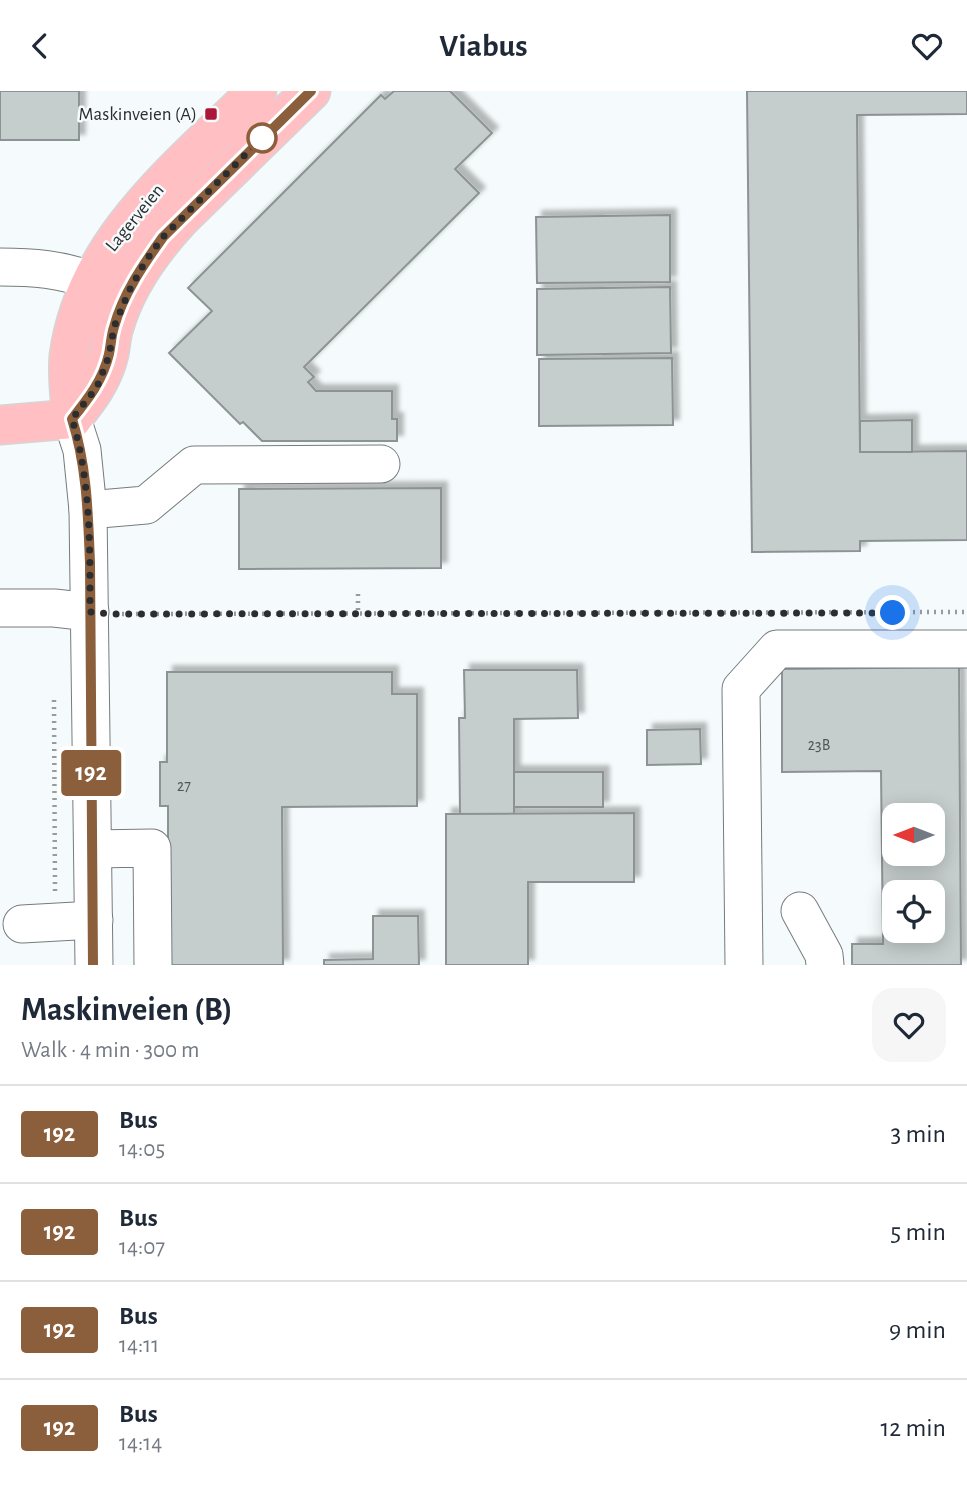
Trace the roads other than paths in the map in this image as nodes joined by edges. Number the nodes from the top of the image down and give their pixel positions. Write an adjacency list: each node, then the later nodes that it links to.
1 (257, 91): 4 (main road, Lagerveien)
2 (311, 91): 5 (main road, Lagerveien)
3 (0, 267): 4 (street)
4 (92, 281): 5 (main road, Lagerveien)
5 (72, 419): 6 (main road); 8 (street, Lagerveien)
6 (0, 425)
7 (381, 464): 8 (street)
8 (88, 510): 10 (street, Lagerveien)
9 (0, 608): 10 (street)
10 (90, 612): 12 (street, Lagerveien)
11 (967, 649): 18 (street)
12 (93, 849): 14 (street, Lagerveien); 17 (street)
13 (800, 911): 19 (street)
14 (94, 920): 15 (street); 16 (street, Lagerveien)
15 (39, 923)
16 (93, 965)
17 (153, 965)
18 (744, 965)
19 (825, 965)

